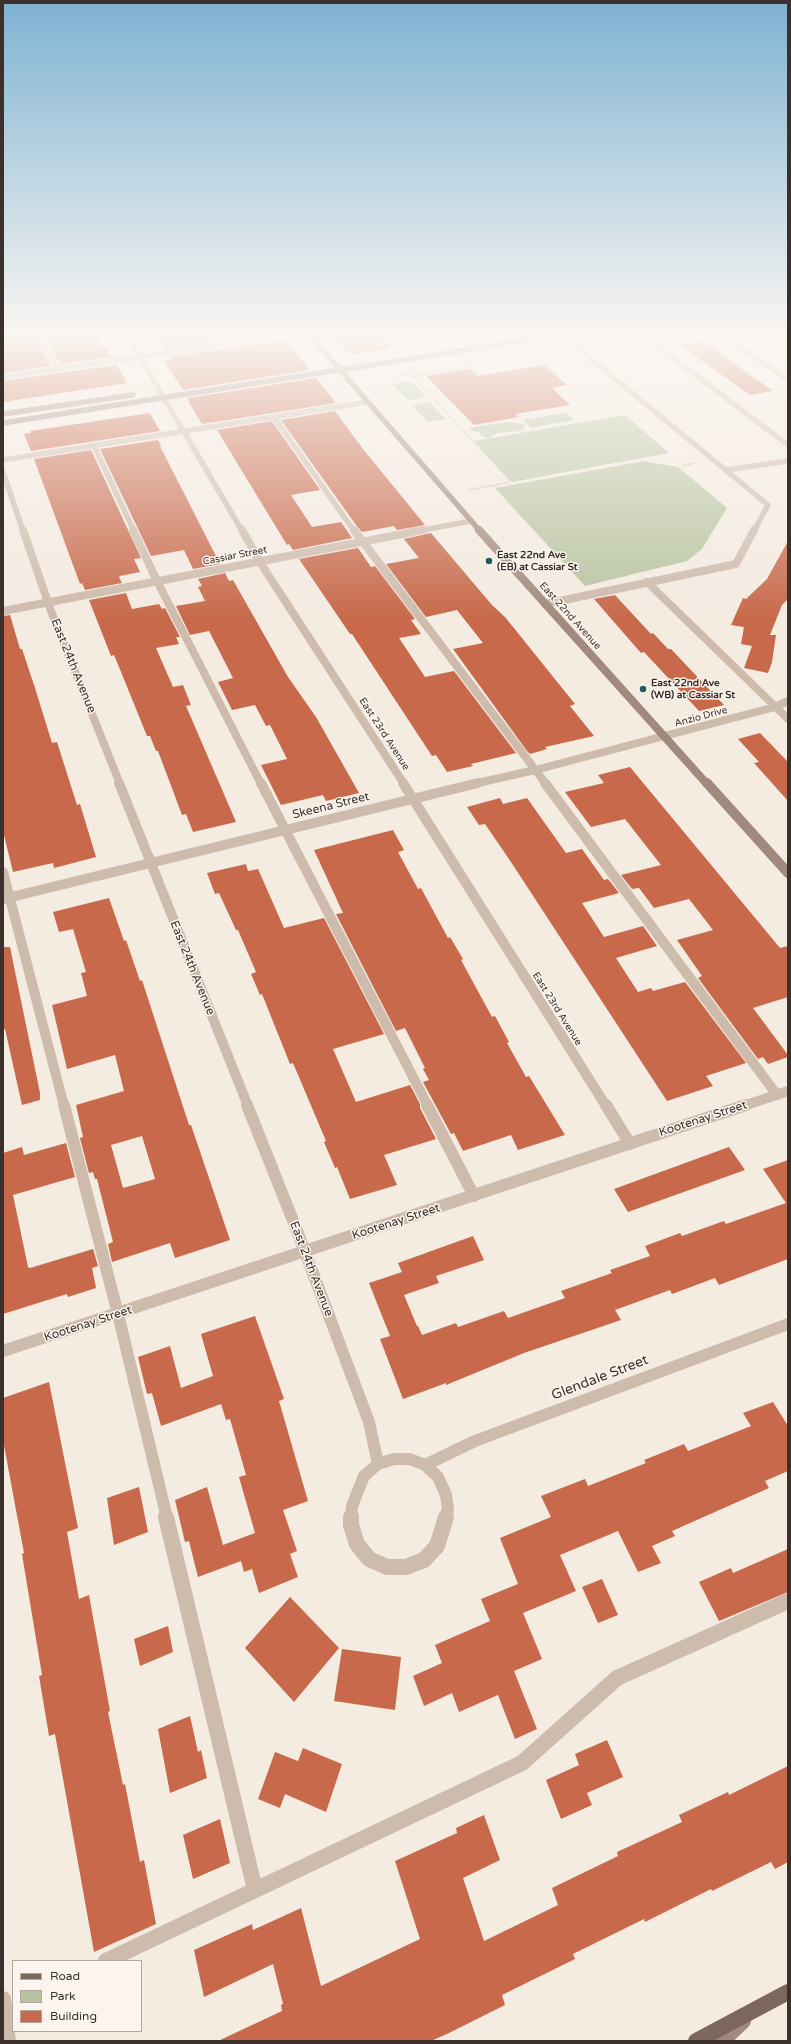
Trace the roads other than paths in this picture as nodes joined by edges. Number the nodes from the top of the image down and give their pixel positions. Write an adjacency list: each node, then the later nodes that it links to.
1 (183, 428): 7 (street, East 23rd Avenue)
2 (202, 428): 7 (street)
3 (282, 428): 15 (street)
4 (390, 428): 14 (street, East 22nd Avenue)
5 (675, 428): 12 (street)
6 (766, 428): 8 (street)
7 (185, 431): 9 (street); 16 (street, East 23rd Avenue)
8 (788, 445)
9 (94, 446): 10 (street); 17 (street)
10 (3, 460)
11 (788, 460): 12 (street)
12 (726, 470): 18 (street)
13 (3, 472): 19 (street, East 24th Avenue)
14 (471, 521): 15 (street, Cassiar Street); 20 (street, East 22nd Avenue)
15 (362, 542): 16 (street, Cassiar Street); 26 (street)
16 (261, 561): 17 (street, Cassiar Street); 27 (street, East 23rd Avenue)
17 (157, 581): 19 (street, Cassiar Street); 28 (street)
18 (647, 582): 20 (street); 23 (street)
19 (48, 602): 21 (street, Cassiar Street); 29 (street, East 24th Avenue)
20 (545, 604): 25 (street, East 22nd Avenue)
21 (3, 611)
22 (788, 701): 23 (street, Anzio Drive)
23 (775, 707): 24 (street); 25 (street, Anzio Drive)
24 (788, 719)
25 (665, 736): 26 (street, Skeena Street); 31 (street, East 22nd Avenue)
26 (535, 770): 27 (street, Skeena Street); 34 (street)
27 (413, 797): 28 (street, Skeena Street); 35 (street, East 23rd Avenue)
28 (286, 829): 29 (street, Skeena Street); 36 (street)
29 (151, 863): 32 (street, Skeena Street); 37 (street, East 24th Avenue)
30 (3, 872): 32 (street)
31 (788, 873)
32 (7, 898): 38 (street)
33 (788, 1091): 34 (street, Kootenay Street)
34 (777, 1095): 35 (street, Kootenay Street)
35 (630, 1144): 36 (street, Kootenay Street)
36 (474, 1196): 37 (street, Kootenay Street)
37 (305, 1252): 38 (street, Kootenay Street); 41 (street, East 24th Avenue)
38 (118, 1314): 40 (street, Kootenay Street); 44 (street)
39 (788, 1324): 42 (street, Glendale Street)
40 (3, 1351)
41 (378, 1464): 42 (street); 42 (street)
42 (425, 1465)
43 (788, 1601): 44 (street)
44 (256, 1890): 45 (street)
45 (108, 1960)
46 (788, 1992): 48 (main road)
47 (6, 2008): 49 (street)
48 (754, 2010): 50 (main road); 51 (street)
49 (8, 2041)
50 (696, 2041)
51 (722, 2041)

